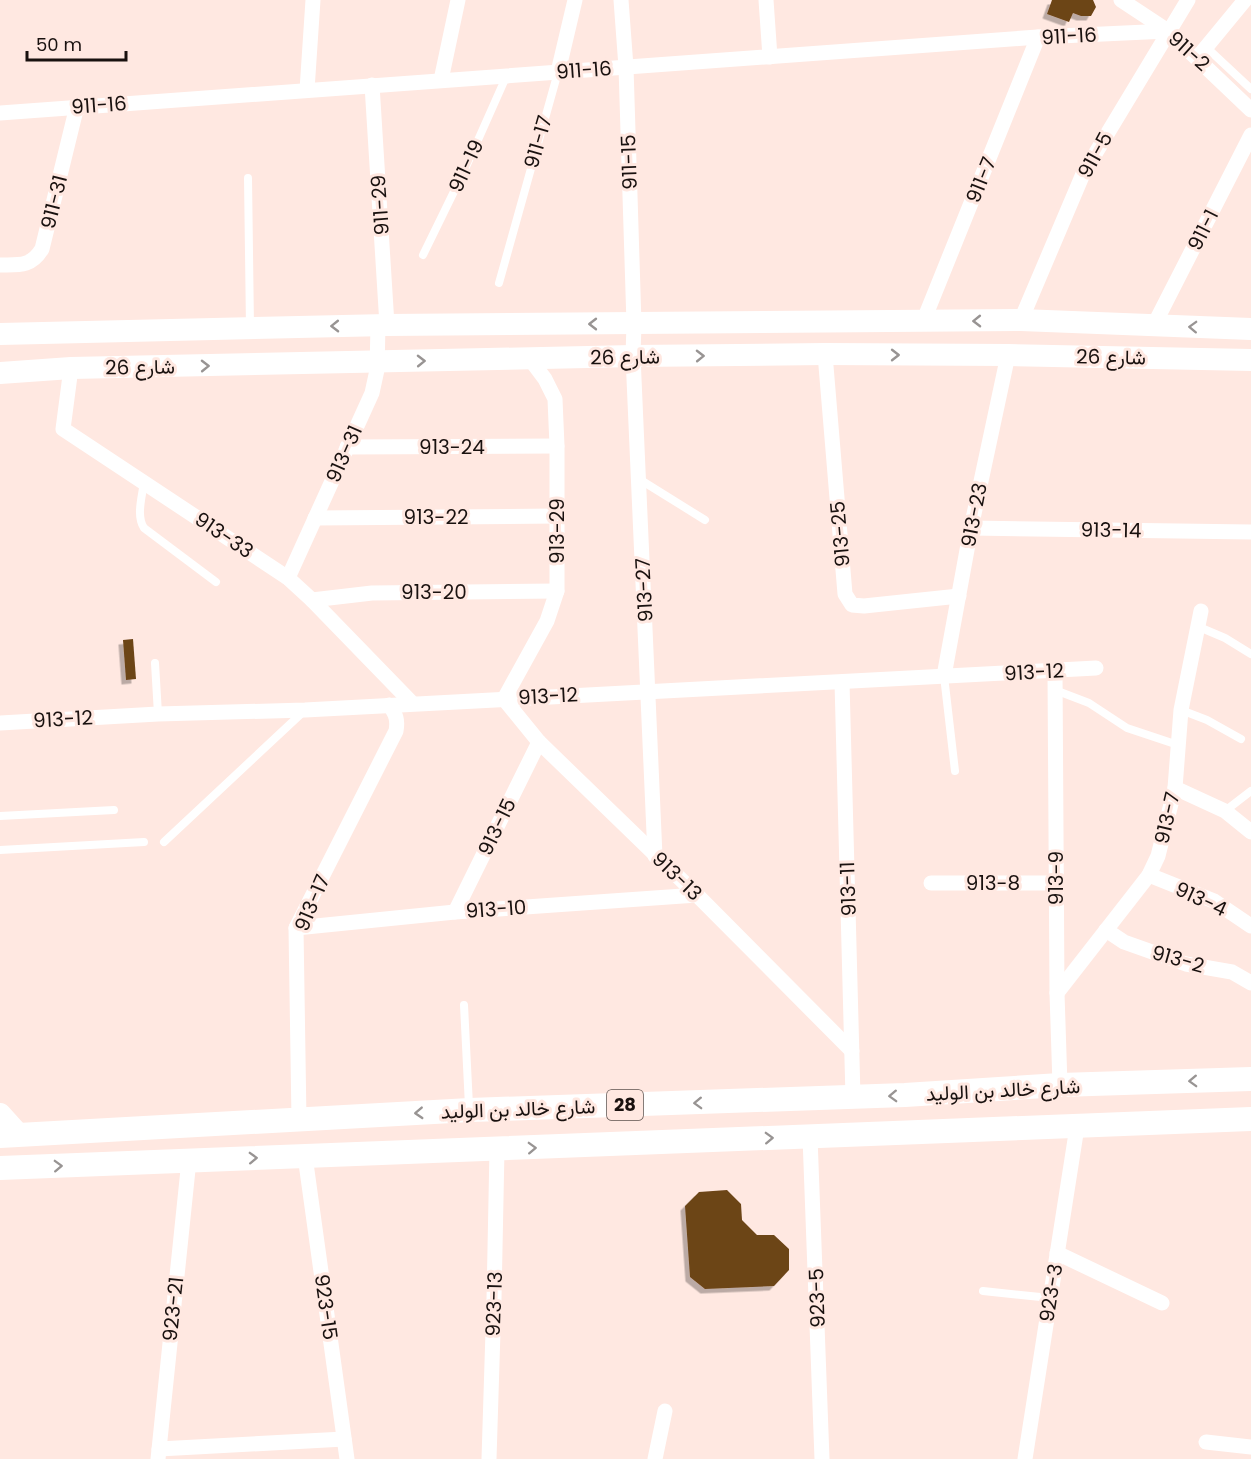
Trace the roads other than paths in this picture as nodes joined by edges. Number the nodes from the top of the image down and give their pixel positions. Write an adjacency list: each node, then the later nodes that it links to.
1 (313, 0): 19 (street)
2 (458, 0): 16 (street)
3 (575, 0): 14 (street, 911-17)
4 (621, 0): 13 (street, 911-15)
5 (766, 0): 12 (street)
6 (1120, 0): 9 (street, 911-2)
7 (1188, 0): 9 (street, 911-5)
8 (1245, 0): 11 (street)
9 (1168, 31): 10 (street, 911-16); 11 (street, 911-2); 28 (street, 911-5)
10 (1038, 38): 12 (street, 911-16); 29 (street, 911-7)
11 (1202, 52): 18 (lane); 21 (street, 911-2)
12 (771, 57): 13 (street, 911-16)
13 (626, 67): 14 (street, 911-16); 31 (street, 911-15)
14 (558, 72): 15 (street, 911-16); 27 (lane, 911-17)
15 (507, 76): 16 (street, 911-16); 25 (lane, 911-19)
16 (441, 80): 17 (street, 911-16)
17 (372, 85): 19 (street, 911-16); 32 (street, 911-29)
18 (1251, 89)
19 (307, 90): 20 (street, 911-16)
20 (77, 106): 22 (street, 911-16); 26 (street, 911-31)
21 (1251, 110)
22 (0, 113)
23 (1251, 135): 33 (street, 911-1)
24 (248, 178): 34 (lane)
25 (423, 255)
26 (0, 265)
27 (499, 283)
28 (1021, 320): 29 (street, شارع 26, one-way to 29); 33 (street, شارع 26)
29 (923, 322): 30 (street, شارع 26)
30 (776, 323): 31 (street, شارع 26); 38 (street)
31 (634, 324): 32 (street, شارع 26, one-way to 32); 40 (street, 913-27)
32 (383, 325): 34 (street, شارع 26, one-way to 34); 43 (street, 913-31)
33 (1154, 326): 35 (street, شارع 26, one-way to 33)
34 (250, 328): 36 (street, شارع 26)
35 (1251, 328)
36 (0, 334)
37 (825, 354): 38 (street, شارع 26); 39 (street, شارع 26, one-way to 39); 58 (street, 913-25)
38 (777, 355): 40 (street, شارع 26, one-way to 38)
39 (1008, 355): 42 (street, شارع 26); 53 (street, 913-23)
40 (633, 356): 41 (street, شارع 26); 48 (street, 913-27)
41 (530, 359): 43 (street, شارع 26, one-way to 41); 46 (street, 913-29)
42 (1251, 360)
43 (378, 362): 44 (street, شارع 26, one-way to 43); 47 (street, 913-31)
44 (71, 368): 45 (street, شارع 26); 49 (street, 913-33)
45 (0, 373)
46 (557, 446): 47 (street, 913-24); 50 (street, 913-29)
47 (347, 447): 51 (street, 913-31)
48 (639, 479): 52 (lane); 68 (street, 913-27)
49 (144, 482): 55 (street, 913-33); 56 (lane)
50 (557, 516): 51 (street, 913-22); 57 (street, 913-29)
51 (315, 518): 55 (street, 913-31)
52 (705, 520)
53 (971, 528): 54 (street, 913-14); 58 (street, 913-23)
54 (1251, 532)
55 (288, 578): 59 (street, 913-33)
56 (216, 582)
57 (557, 591): 59 (street, 913-20); 69 (street, 913-29)
58 (959, 596): 65 (street, 913-23)
59 (312, 600): 70 (street, 913-33)
60 (1200, 619): 61 (lane); 73 (street, 913-7)
61 (1251, 654)
62 (155, 663): 74 (lane)
63 (1096, 669): 64 (street, 913-12)
64 (1054, 671): 65 (street, 913-12); 67 (street, 913-9)
65 (944, 676): 66 (street, 913-12); 79 (lane)
66 (842, 682): 68 (street, 913-12); 101 (street, 913-11)
67 (1055, 690): 78 (lane); 92 (street, 913-9)
68 (648, 692): 69 (street, 913-12); 89 (street, 913-27)
69 (504, 699): 70 (street, 913-12); 77 (street, 913-13)
70 (412, 703): 71 (street, 913-12)
71 (389, 705): 72 (street, 913-12); 96 (street, 913-17)
72 (305, 710): 74 (street, 913-12); 87 (lane)
73 (1181, 710): 76 (lane); 78 (street, 913-7)
74 (158, 714): 75 (street, 913-12)
75 (0, 723)
76 (1241, 739)
77 (539, 742): 89 (street, 913-13); 94 (street, 913-15)
78 (1178, 745): 80 (street, 913-7)
79 (955, 771)
80 (1175, 788): 83 (street); 90 (street, 913-7)
81 (1251, 791): 83 (lane)
82 (114, 810): 84 (lane)
83 (1225, 812): 85 (street)
84 (0, 816)
85 (1251, 832)
86 (144, 842): 88 (lane)
87 (164, 842)
88 (0, 850)
89 (656, 856): 93 (street, 913-13)
90 (1149, 875): 95 (street, 913-4); 97 (street, 913-7)
91 (931, 883): 92 (street, 913-8)
92 (1056, 884): 99 (street, 913-9)
93 (697, 895): 94 (street, 913-10); 101 (street, 913-13)
94 (455, 912): 96 (street, 913-10)
95 (1251, 926)
96 (296, 928): 108 (street, 913-17)
97 (1106, 930): 98 (street, 913-2); 99 (street, 913-7)
98 (1251, 983)
99 (1057, 993): 103 (street, 913-9)
100 (464, 1005): 105 (lane)
101 (852, 1050): 104 (street, 913-11)
102 (1251, 1079): 103 (main road, شارع خالد بن الوليد / 28, one-way to 103)
103 (1060, 1085): 104 (main road, شارع خالد بن الوليد / 28, one-way to 104)
104 (854, 1097): 105 (main road, شارع خالد بن الوليد / 28, one-way to 105)
105 (470, 1110): 108 (main road, شارع خالد بن الوليد / 28, one-way to 108)
106 (0, 1114): 111 (street)
107 (1251, 1119): 109 (main road, شارع خالد بن الوليد / 28)
108 (299, 1120): 110 (main road, شارع خالد بن الوليد / 28)
109 (1077, 1127): 112 (main road, شارع خالد بن الوليد / 28); 118 (street, 923-3)
110 (91, 1132): 111 (main road, شارع خالد بن الوليد / 28); 116 (main road)
111 (9, 1136)
112 (810, 1137): 113 (main road, شارع خالد بن الوليد / 28, one-way to 112); 130 (street, 923-5)
113 (497, 1149): 114 (main road, شارع خالد بن الوليد / 28); 128 (street, 923-13)
114 (305, 1155): 115 (main road, شارع خالد بن الوليد / 28, one-way to 114); 123 (street, 923-15)
115 (189, 1160): 116 (main road, شارع خالد بن الوليد / 28); 126 (street, 923-21)
116 (92, 1165): 117 (main road, شارع خالد بن الوليد / 28, one-way to 116)
117 (0, 1168)
118 (1057, 1254): 120 (street, 923-3); 121 (street)
119 (983, 1291): 120 (lane)
120 (1050, 1298): 131 (street, 923-3)
121 (1162, 1303)
122 (665, 1411): 129 (street)
123 (344, 1439): 126 (street); 127 (street, 923-15)
124 (1206, 1442): 125 (street)
125 (1251, 1447)
126 (158, 1454)
127 (346, 1459)
128 (489, 1459)
129 (655, 1459)
130 (822, 1459)
131 (1025, 1459)

